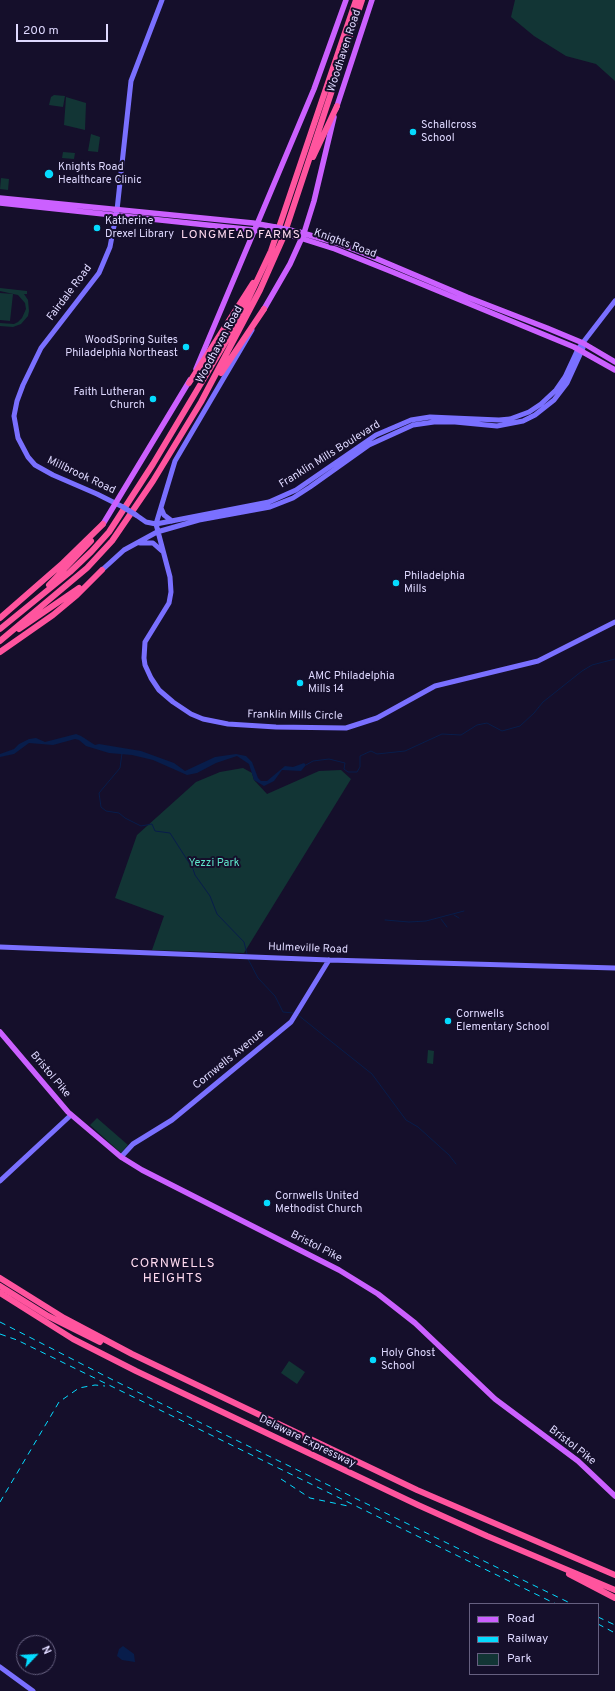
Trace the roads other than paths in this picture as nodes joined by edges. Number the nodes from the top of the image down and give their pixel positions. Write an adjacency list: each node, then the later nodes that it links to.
1 (162, 0): 10 (street, Fairdale Road)
2 (346, 0): 11 (main road, Woodhaven Road)
3 (356, 0): 13 (highway, Woodhaven Road)
4 (362, 0): 7 (highway, Woodhaven Road)
5 (372, 0): 6 (main road, Woodhaven Road)
6 (337, 106): 7 (highway); 12 (main road, Woodhaven Road)
7 (300, 188): 21 (highway, Woodhaven Road)
8 (0, 198): 10 (main road, Knights Road)
9 (0, 203): 10 (main road, Knights Road)
10 (117, 213): 11 (main road, Knights Road); 22 (street, Fairdale Road)
11 (256, 227): 12 (main road, Knights Road, bridge); 20 (main road, Woodhaven Road)
12 (300, 235): 15 (main road, Woodhaven Road); 16 (main road, Knights Road); 17 (main road, Knights Road)
13 (274, 240): 20 (highway); 32 (highway, Woodhaven Road)
14 (615, 301): 16 (street)
15 (264, 309): 21 (highway); 24 (street, Woodhaven Road)
16 (583, 343): 17 (street); 18 (main road, Knights Road)
17 (580, 350): 19 (main road, Knights Road); 25 (street, Franklin Mills Boulevard); 28 (street, Franklin Mills Boulevard)
18 (615, 362)
19 (615, 370)
20 (189, 383): 23 (main road, Woodhaven Road)
21 (201, 402): 36 (highway, Woodhaven Road)
22 (15, 429): 23 (street, Millbrook Road)
23 (120, 505): 26 (main road, Woodhaven Road); 27 (street, Millbrook Road, bridge)
24 (161, 506): 25 (street); 27 (street, Woodhaven Road)
25 (173, 521): 27 (street, Franklin Mills Boulevard)
26 (103, 524): 32 (highway); 33 (highway)
27 (156, 524): 28 (street, Franklin Mills Circle)
28 (157, 532): 29 (street); 30 (street, Franklin Mills Circle)
29 (133, 545): 30 (street); 31 (street)
30 (163, 552): 34 (street, Franklin Mills Circle)
31 (102, 570): 36 (highway); 37 (highway)
32 (24, 610): 35 (highway, Woodhaven Road)
33 (0, 618)
34 (615, 622)
35 (0, 628)
36 (0, 642)
37 (0, 652)
38 (0, 947): 39 (street, Hulmeville Road)
39 (329, 960): 40 (street, Hulmeville Road); 43 (street, Cornwells Avenue)
40 (615, 968)
41 (0, 1032): 42 (main road, Bristol Pike)
42 (71, 1115): 43 (main road, Bristol Pike); 44 (street)
43 (121, 1157): 49 (main road, Bristol Pike)
44 (0, 1181)
45 (0, 1278): 48 (highway, Delaware Expressway)
46 (0, 1286): 48 (highway)
47 (0, 1293): 50 (highway, Delaware Expressway)
48 (184, 1378): 51 (highway, Delaware Expressway)
49 (615, 1496)
50 (547, 1561): 54 (highway, Delaware Expressway); 55 (highway)
51 (590, 1564): 52 (highway); 53 (highway, Delaware Expressway)
52 (615, 1570)
53 (615, 1574)
54 (615, 1590)
55 (615, 1598)
56 (0, 1667): 57 (street)
57 (33, 1691)

